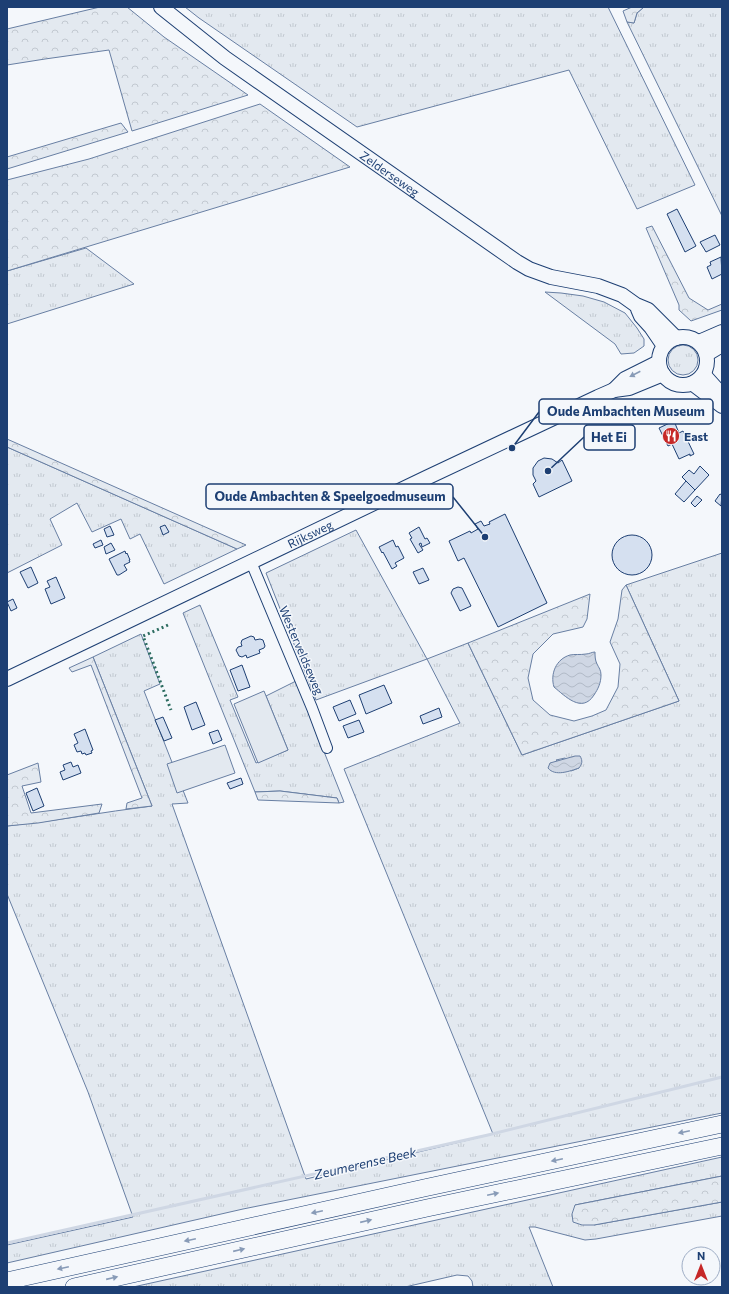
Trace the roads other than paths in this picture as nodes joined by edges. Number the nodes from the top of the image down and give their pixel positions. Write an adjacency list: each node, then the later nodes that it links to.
1 (162, 7): 2 (main road, Zelderseweg)
2 (636, 305): 4 (main road, Zelderseweg); 7 (main road, Zelderseweg)
3 (722, 332): 5 (main road)
4 (676, 338): 5 (main road); 7 (main road)
5 (699, 342): 8 (main road)
6 (722, 345): 8 (main road)
7 (664, 346): 9 (main road)
8 (707, 354): 10 (main road)
9 (661, 368): 10 (main road); 13 (main road, Rijksweg)
10 (698, 379): 11 (main road); 12 (main road)
11 (722, 395)
12 (722, 406)
13 (251, 562): 14 (main road, Rijksweg); 15 (street, Westerveldseweg)
14 (7, 679)
15 (327, 748)
16 (722, 1124): 18 (highway, one-way to 18)
17 (722, 1146): 19 (highway, one-way to 17)
18 (7, 1280)
19 (74, 1287)

